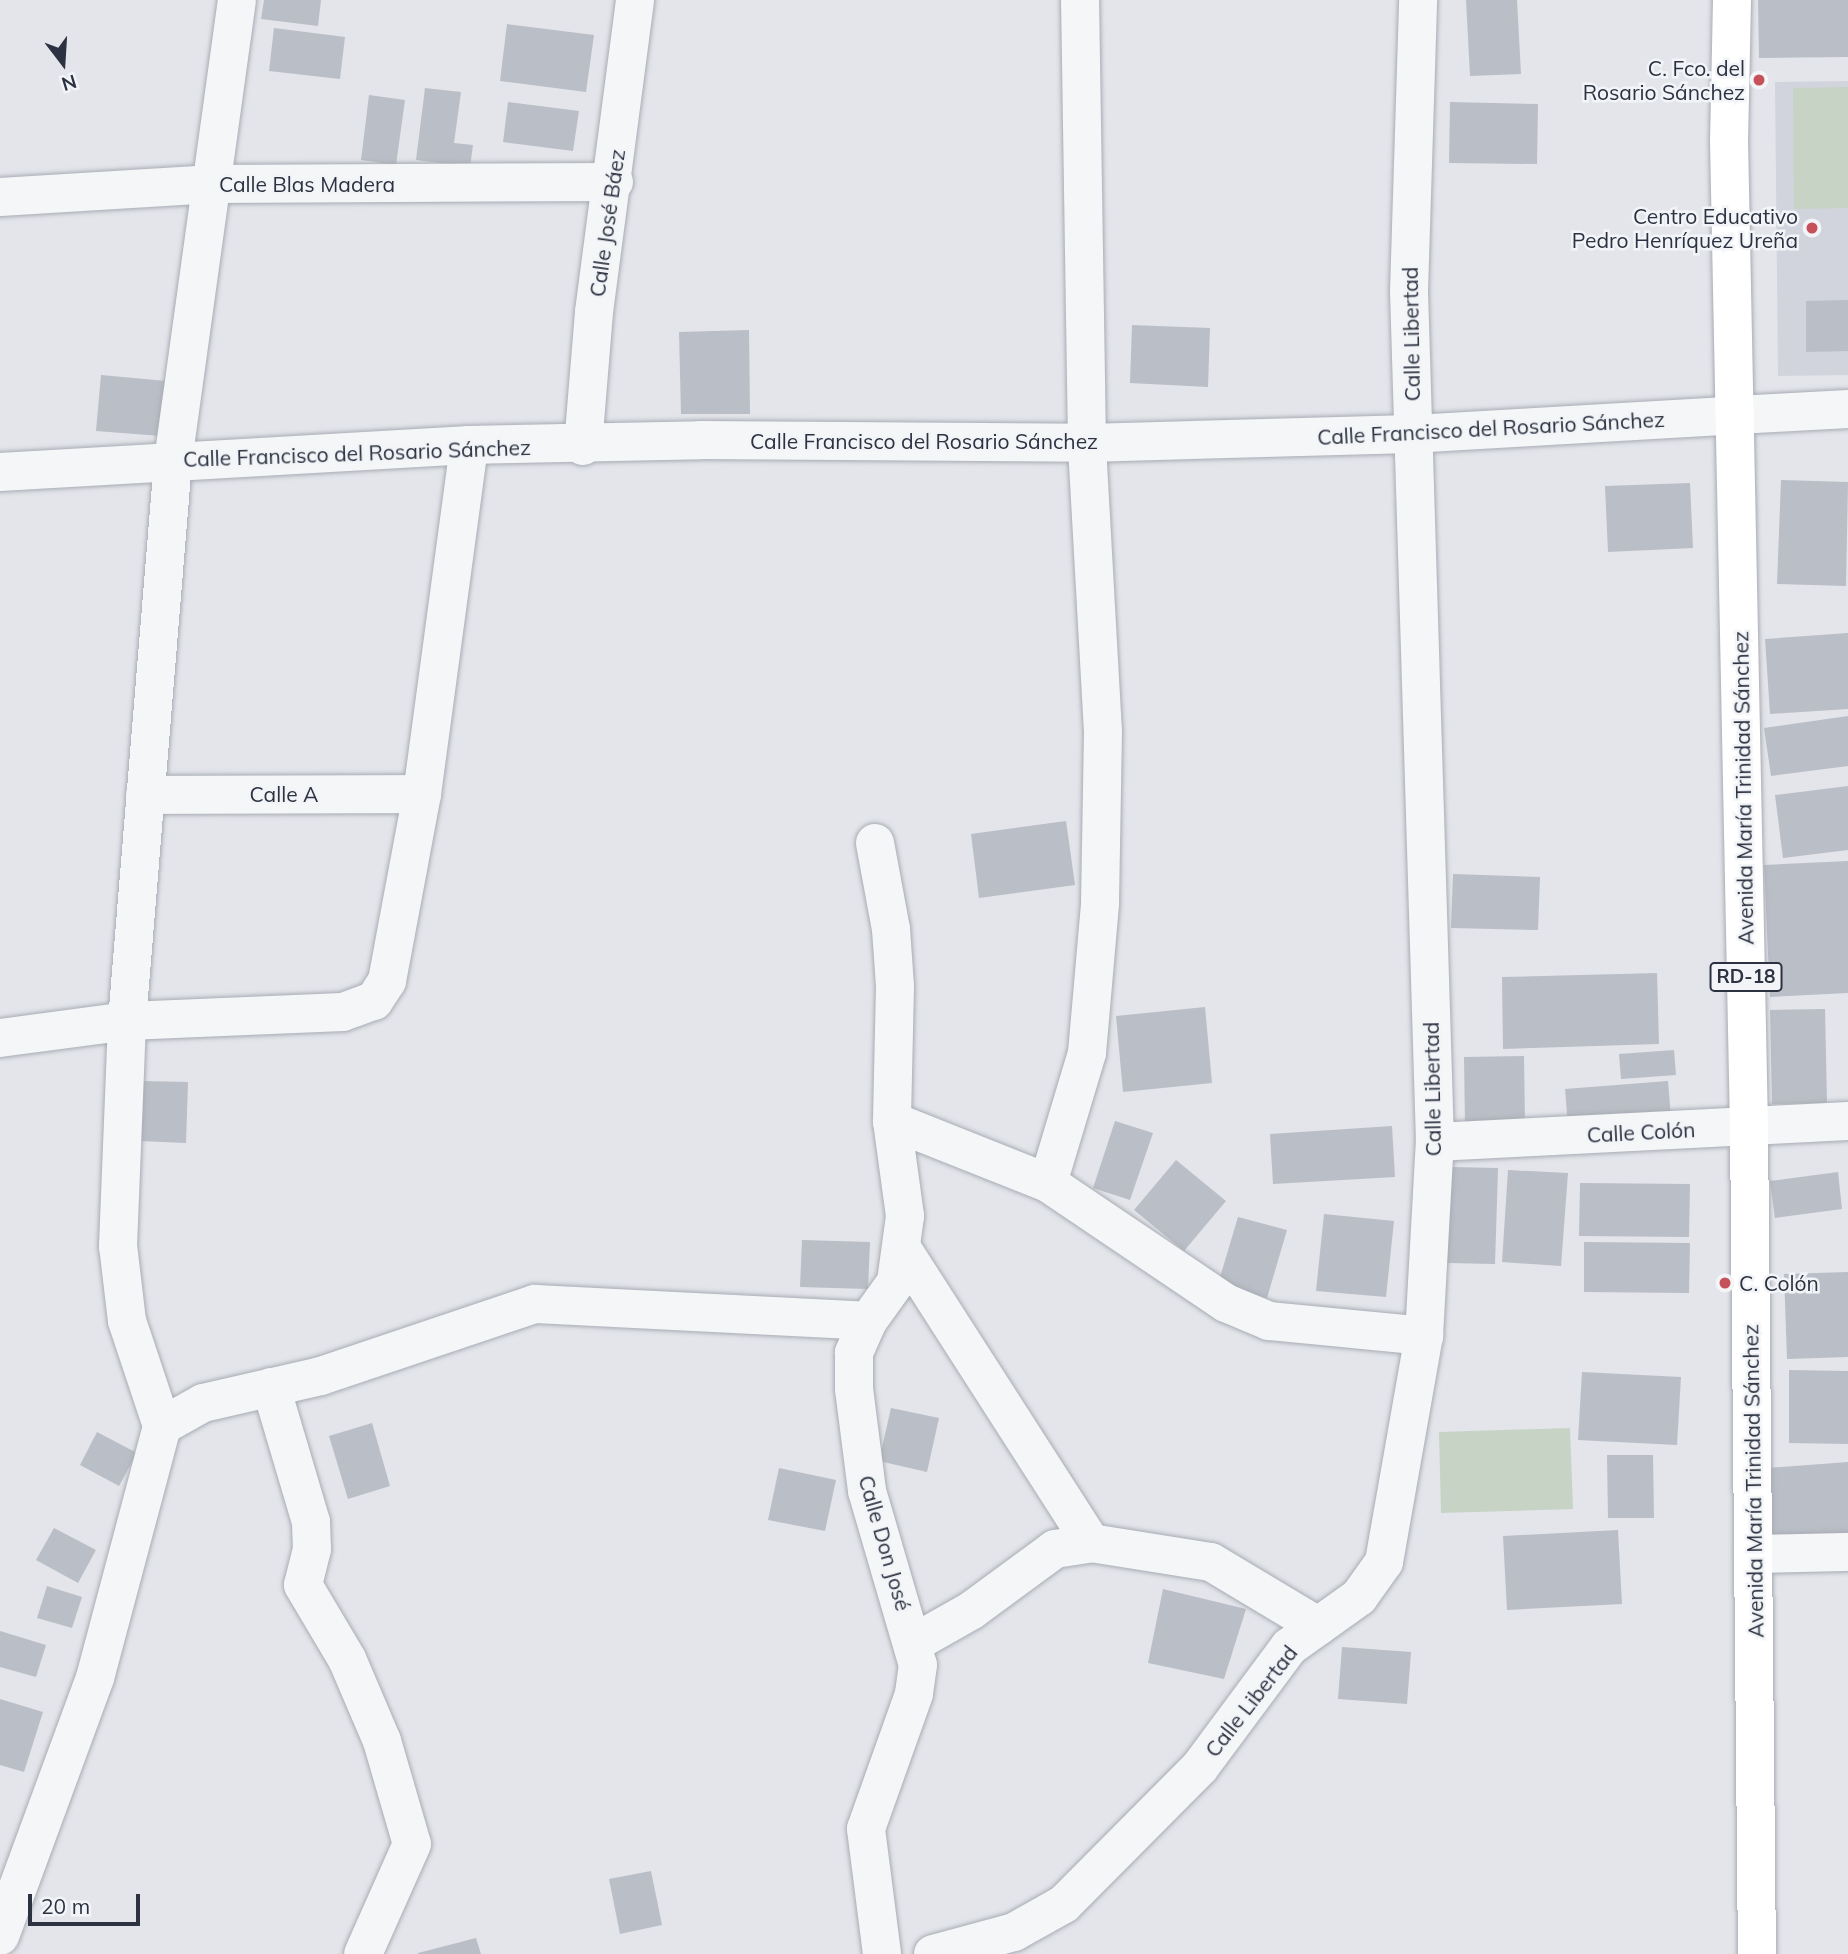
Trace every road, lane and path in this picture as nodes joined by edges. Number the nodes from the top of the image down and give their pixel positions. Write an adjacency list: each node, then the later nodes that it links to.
1 (237, 0): 7 (street)
2 (635, 0): 6 (street, Calle José Báez)
3 (1080, 0): 12 (street)
4 (1418, 0): 11 (street, Calle Libertad)
5 (1732, 0): 10 (main road, Avenida María Trinidad Sánchez / RD-18)
6 (614, 182): 7 (street, Calle Blas Madera); 14 (street, Calle José Báez)
7 (214, 184): 8 (street, Calle Blas Madera); 15 (street)
8 (0, 197)
9 (1848, 409): 10 (street, Calle Francisco del Rosario Sánchez)
10 (1737, 415): 11 (street, Calle Francisco del Rosario Sánchez); 24 (main road, Avenida María Trinidad Sánchez / RD-18)
11 (1412, 434): 12 (street, Calle Francisco del Rosario Sánchez); 25 (street, Calle Libertad)
12 (1087, 443): 14 (street, Calle Francisco del Rosario Sánchez); 26 (street)
13 (469, 445): 14 (street, Calle Francisco del Rosario Sánchez); 15 (street, Calle Francisco del Rosario Sánchez); 17 (street)
14 (583, 446)
15 (173, 461): 16 (street, Calle Francisco del Rosario Sánchez); 18 (street)
16 (0, 472)
17 (422, 794): 18 (street, Calle A); 20 (street)
18 (145, 795): 20 (street)
19 (875, 843): 22 (street, Calle Don José)
20 (127, 1021): 21 (street); 31 (street)
21 (0, 1038)
22 (892, 1121): 26 (street); 27 (street, Calle Don José)
23 (1848, 1121): 24 (street, Calle Colón)
24 (1749, 1127): 25 (street, Calle Colón); 34 (main road, Avenida María Trinidad Sánchez / RD-18)
25 (1435, 1142): 29 (street, Calle Libertad)
26 (1048, 1182): 29 (street)
27 (903, 1250): 28 (street, Calle Don José); 32 (street)
28 (868, 1321): 30 (street); 36 (street, Calle Don José)
29 (1424, 1336): 35 (street, Calle Libertad)
30 (271, 1387): 31 (street); 38 (street)
31 (162, 1426): 37 (street)
32 (1091, 1543): 35 (street); 36 (street)
33 (1848, 1552): 34 (street)
34 (1753, 1554): 41 (main road, Avenida María Trinidad Sánchez / RD-18)
35 (1318, 1626): 40 (street, Calle Libertad)
36 (914, 1643): 39 (street, Calle Don José)
37 (0, 1936)
38 (363, 1954)
39 (882, 1954)
40 (933, 1954)
41 (1757, 1954)

